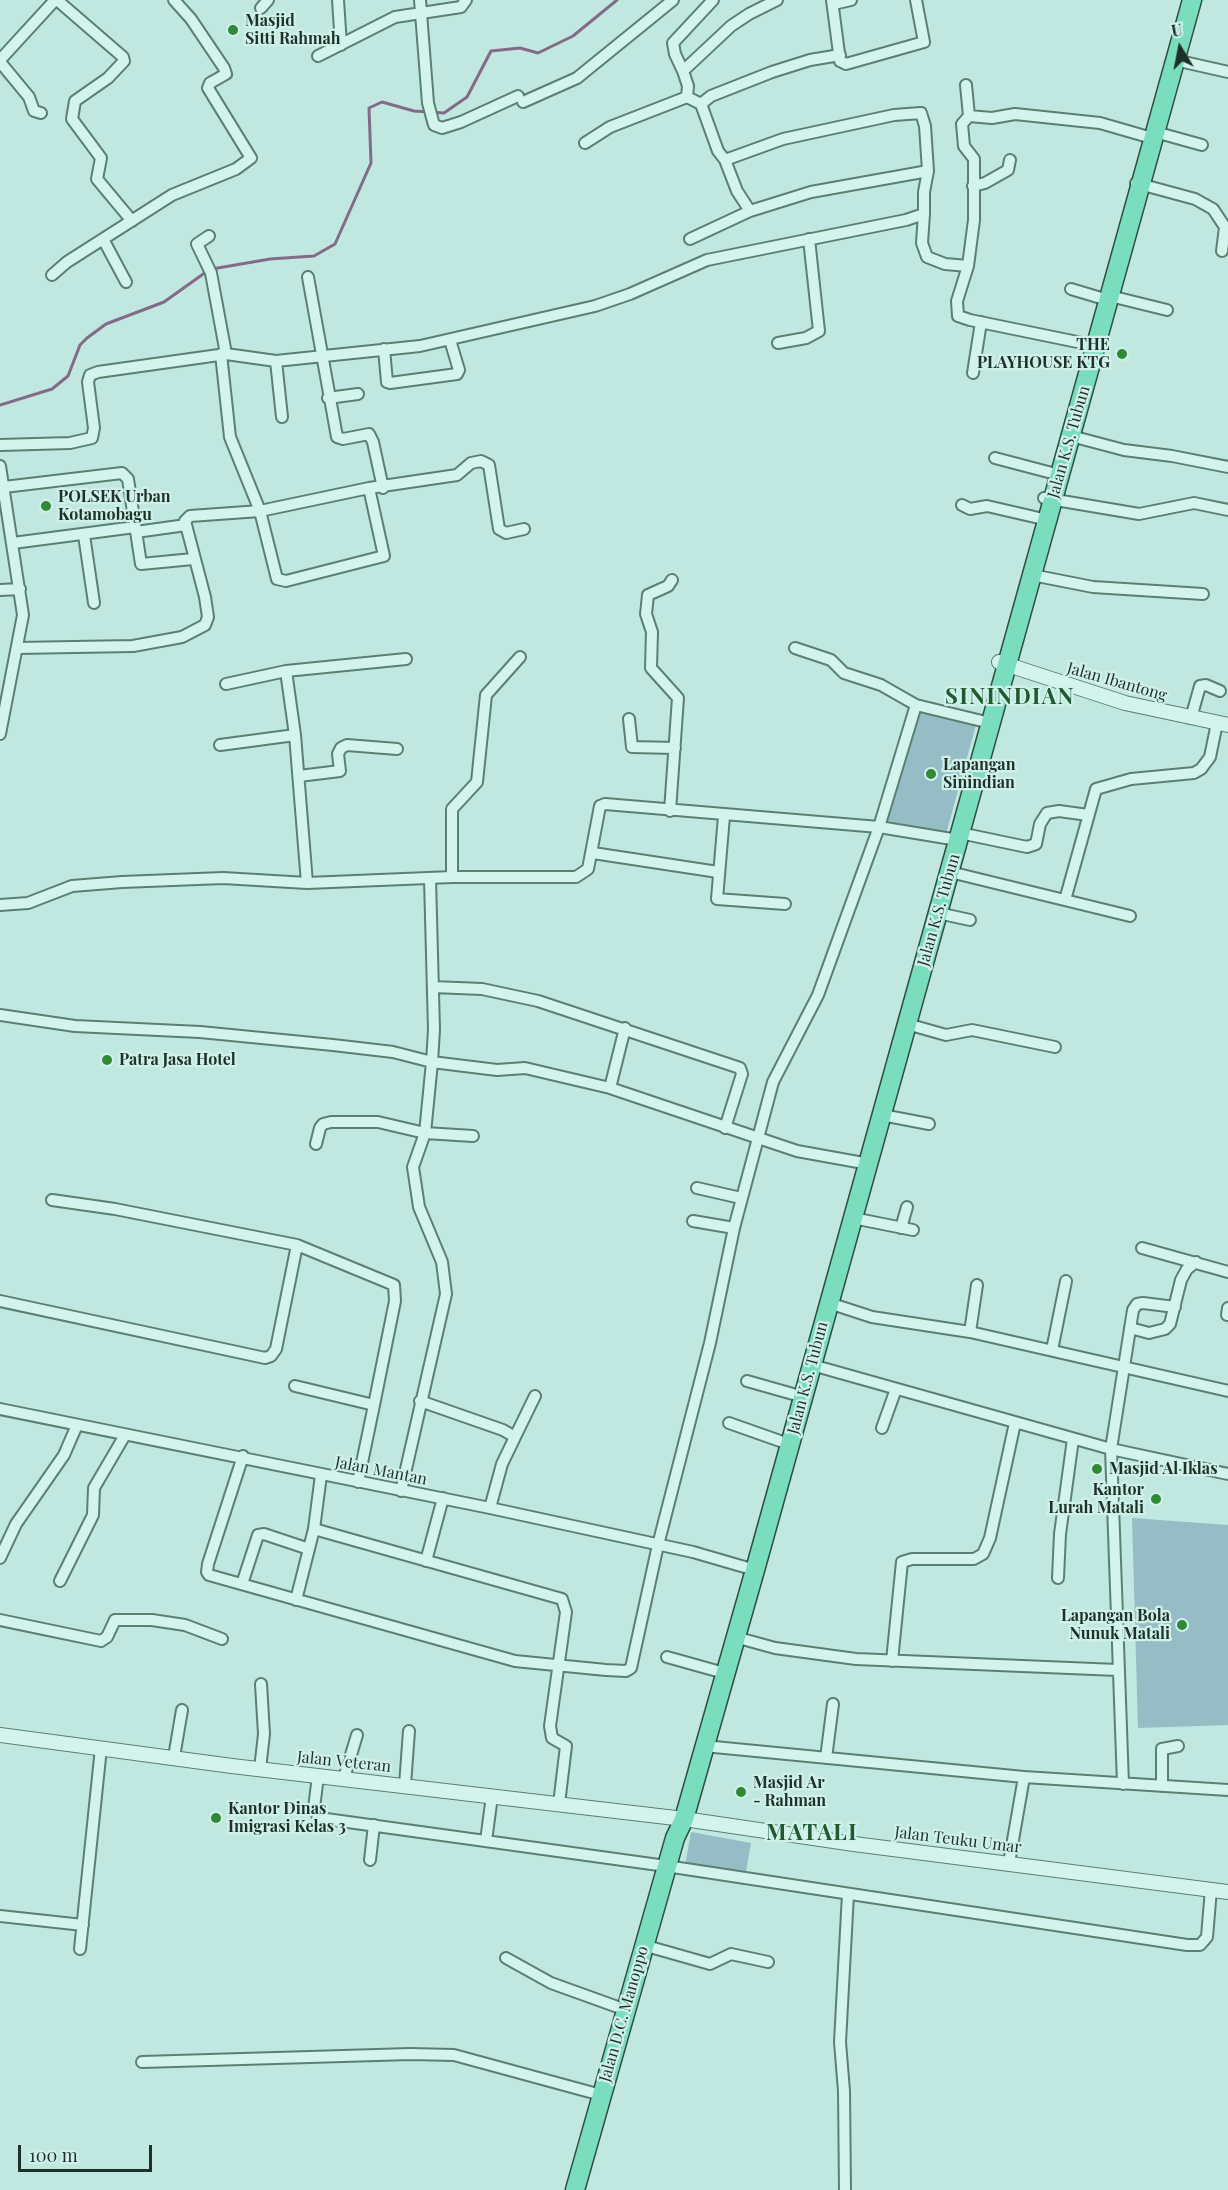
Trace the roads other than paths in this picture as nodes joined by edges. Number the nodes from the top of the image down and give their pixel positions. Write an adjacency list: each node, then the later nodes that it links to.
1 (56, 0): 19 (street); 37 (street)
2 (174, 0): 37 (street)
3 (338, 0): 15 (street)
4 (420, 0): 14 (street)
5 (466, 0): 14 (street)
6 (673, 0): 14 (street)
7 (713, 0): 20 (street)
8 (777, 0): 20 (street)
9 (850, 0): 13 (street)
10 (916, 0): 16 (street)
11 (1182, 0): 27 (highway, Jalan K.S. Tubun)
12 (1192, 0): 18 (highway, Jalan K.S. Tubun)
13 (833, 2): 16 (street)
14 (421, 14): 15 (street)
15 (341, 45): 17 (street)
16 (840, 55): 24 (street)
17 (318, 56)
18 (1175, 60): 21 (street); 27 (highway, Jalan K.S. Tubun)
19 (0, 61): 25 (street)
20 (684, 71): 23 (street)
21 (1228, 72)
22 (966, 85): 26 (street)
23 (687, 97): 24 (street); 28 (street)
24 (701, 104): 30 (street)
25 (41, 113)
26 (969, 116): 27 (street); 34 (street)
27 (1150, 134): 29 (street); 33 (highway, Jalan K.S. Tubun)
28 (585, 143)
29 (1202, 145)
30 (725, 160): 32 (street); 35 (street)
31 (1010, 160): 34 (street)
32 (928, 171): 35 (street); 36 (street)
33 (1137, 184): 42 (street); 48 (highway, Jalan K.S. Tubun)
34 (973, 186): 43 (street)
35 (750, 211): 40 (street)
36 (924, 214): 41 (street); 43 (street)
37 (132, 221): 39 (street)
38 (208, 236): 55 (street)
39 (103, 239): 44 (street); 46 (street)
40 (690, 239)
41 (809, 239): 51 (street); 52 (street)
42 (1222, 251)
43 (968, 266): 50 (street)
44 (52, 275)
45 (308, 277): 56 (street)
46 (126, 282)
47 (1071, 289): 48 (street)
48 (1106, 297): 49 (street); 53 (highway, Jalan K.S. Tubun)
49 (1167, 310)
50 (981, 322): 53 (street); 58 (street)
51 (450, 340): 54 (street); 54 (street)
52 (778, 344)
53 (1093, 344): 62 (highway, Jalan K.S. Tubun); 67 (highway, Jalan K.S. Tubun)
54 (384, 349): 56 (street)
55 (224, 354): 57 (street); 63 (street); 73 (street)
56 (321, 356): 57 (street); 60 (street)
57 (276, 361): 61 (street)
58 (973, 373)
59 (357, 394): 60 (street)
60 (328, 398): 70 (street)
61 (282, 417)
62 (1071, 436): 66 (street); 74 (highway, Jalan K.S. Tubun)
63 (0, 445)
64 (995, 459): 67 (street)
65 (0, 466): 68 (street)
66 (1228, 467)
67 (1052, 473): 74 (highway, Jalan K.S. Tubun)
68 (4, 487): 76 (street); 77 (street)
69 (369, 488): 70 (street); 73 (street); 73 (street)
70 (383, 488): 78 (street)
71 (962, 505): 74 (street)
72 (1228, 510): 74 (street)
73 (260, 511): 75 (street)
74 (1042, 518): 82 (highway, Jalan K.S. Tubun); 92 (highway, Jalan K.S. Tubun)
75 (186, 525): 77 (street); 81 (street)
76 (5, 529): 80 (street)
77 (135, 529): 79 (street); 81 (street)
78 (524, 529)
79 (84, 535): 80 (street); 87 (street)
80 (14, 543): 84 (street)
81 (193, 559): 88 (street)
82 (1032, 575): 86 (street); 92 (highway, Jalan K.S. Tubun)
83 (672, 580): 105 (street)
84 (20, 589): 85 (street); 88 (street)
85 (0, 590)
86 (1203, 594)
87 (94, 603)
88 (17, 648): 97 (street)
89 (795, 648): 96 (street)
90 (520, 657): 116 (street)
91 (406, 659): 93 (street)
92 (1003, 664): 98 (street, Jalan Ibantong); 100 (highway, Jalan K.S. Tubun); 112 (highway, Jalan K.S. Tubun)
93 (286, 671): 94 (street); 103 (street)
94 (226, 684)
95 (1220, 691): 98 (street)
96 (916, 705): 100 (street); 111 (street)
97 (1, 717): 102 (street)
98 (1191, 718): 101 (street, Jalan Ibantong)
99 (629, 719): 105 (street)
100 (982, 721): 112 (highway, Jalan K.S. Tubun)
101 (1223, 724): 109 (street)
102 (0, 734)
103 (296, 735): 104 (street); 107 (street)
104 (220, 745)
105 (675, 748): 108 (street)
106 (397, 749): 107 (street)
107 (299, 776): 118 (street)
108 (670, 811): 110 (street); 113 (street)
109 (1088, 815): 112 (street); 119 (street)
110 (724, 816): 111 (street); 114 (street)
111 (879, 827): 112 (street); 137 (street)
112 (955, 837): 115 (highway, Jalan K.S. Tubun); 139 (highway, Jalan K.S. Tubun)
113 (593, 853): 114 (street); 116 (street)
114 (718, 872): 121 (street)
115 (950, 872): 119 (street); 122 (highway, Jalan K.S. Tubun)
116 (452, 877): 117 (street)
117 (430, 879): 118 (street); 125 (street)
118 (307, 883): 120 (street)
119 (1065, 900): 123 (street)
120 (0, 904)
121 (785, 904)
122 (938, 913): 124 (street); 127 (highway, Jalan K.S. Tubun)
123 (1130, 916)
124 (970, 920)
125 (433, 987): 128 (street); 130 (street)
126 (0, 1015): 130 (street)
127 (907, 1024): 129 (street); 132 (highway, Jalan K.S. Tubun)
128 (625, 1028): 131 (street); 134 (street)
129 (1055, 1047)
130 (432, 1062): 131 (street); 135 (street)
131 (609, 1088): 134 (street)
132 (882, 1115): 133 (street); 139 (highway, Jalan K.S. Tubun)
133 (929, 1124)
134 (725, 1128): 137 (street)
135 (425, 1133): 136 (street); 138 (street); 169 (street)
136 (473, 1136)
137 (757, 1139): 139 (street); 141 (street)
138 (316, 1144)
139 (864, 1163): 144 (highway, Jalan K.S. Tubun); 167 (highway, Jalan K.S. Tubun)
140 (697, 1188): 141 (street)
141 (741, 1198): 146 (street)
142 (52, 1200): 147 (street)
143 (907, 1207): 144 (street)
144 (854, 1218): 154 (highway, Jalan K.S. Tubun)
145 (693, 1221): 146 (street)
146 (734, 1228): 189 (street)
147 (297, 1245): 153 (street); 170 (street)
148 (1142, 1248): 149 (street)
149 (1196, 1262): 150 (street); 155 (street)
150 (1228, 1272)
151 (1066, 1281): 160 (street)
152 (977, 1286): 159 (street)
153 (0, 1301)
154 (829, 1303): 159 (street); 161 (highway, Jalan K.S. Tubun)
155 (1175, 1307): 158 (street); 158 (street)
156 (1228, 1308): 157 (street)
157 (1227, 1315)
158 (1130, 1328): 162 (street)
159 (970, 1332): 160 (street)
160 (1052, 1350): 162 (street)
161 (812, 1365): 165 (street); 193 (highway, Jalan K.S. Tubun)
162 (1123, 1367): 166 (street); 180 (street)
163 (747, 1381): 167 (street)
164 (295, 1386): 170 (street)
165 (896, 1389): 173 (street); 175 (street)
166 (1228, 1391)
167 (793, 1394): 179 (highway, Jalan K.S. Tubun)
168 (535, 1396): 177 (street)
169 (420, 1401): 177 (street); 185 (street)
170 (374, 1405): 184 (street)
171 (0, 1409): 174 (street, Jalan Mantan)
172 (729, 1423): 179 (street)
173 (1016, 1423): 178 (street); 202 (street)
174 (77, 1425): 176 (street, Jalan Mantan); 191 (street)
175 (882, 1428)
176 (125, 1436): 181 (street, Jalan Mantan); 195 (street)
177 (515, 1437): 187 (street)
178 (1073, 1438): 180 (street); 194 (street)
179 (780, 1441): 193 (highway, Jalan K.S. Tubun)
180 (1111, 1449): 182 (street); 204 (street)
181 (243, 1456): 183 (street, Jalan Mantan); 196 (street)
182 (1228, 1474)
183 (321, 1475): 184 (street, Jalan Mantan); 188 (street)
184 (358, 1482): 185 (street, Jalan Mantan)
185 (401, 1491): 186 (street, Jalan Mantan)
186 (443, 1498): 187 (street, Jalan Mantan); 192 (street)
187 (490, 1508): 189 (street, Jalan Mantan)
188 (314, 1529): 190 (street); 192 (street)
189 (658, 1545): 193 (street, Jalan Mantan); 203 (street)
190 (309, 1549): 196 (street); 197 (street)
191 (0, 1558)
192 (426, 1561): 203 (street)
193 (751, 1569): 199 (highway, Jalan K.S. Tubun); 205 (highway, Jalan K.S. Tubun)
194 (1058, 1578)
195 (60, 1581)
196 (242, 1584): 197 (street)
197 (296, 1600): 203 (street)
198 (0, 1620): 200 (street)
199 (735, 1637): 202 (street); 212 (highway, Jalan K.S. Tubun)
200 (222, 1639)
201 (667, 1657): 205 (street)
202 (892, 1661): 204 (street)
203 (557, 1667): 226 (street)
204 (1117, 1670): 221 (street)
205 (717, 1671): 227 (highway, Jalan K.S. Tubun)
206 (261, 1684): 217 (street)
207 (833, 1704): 216 (street)
208 (182, 1710): 215 (street)
209 (409, 1731): 222 (street)
210 (357, 1735): 220 (street)
211 (0, 1736): 214 (street, Jalan Veteran)
212 (704, 1746): 216 (street); 227 (highway, Jalan K.S. Tubun)
213 (1178, 1746): 223 (street)
214 (101, 1748): 215 (street, Jalan Veteran); 237 (street)
215 (174, 1757): 217 (street, Jalan Veteran)
216 (826, 1758): 219 (street)
217 (260, 1769): 218 (street, Jalan Veteran)
218 (318, 1776): 220 (street, Jalan Veteran); 228 (street)
219 (1024, 1777): 221 (street); 231 (street)
220 (344, 1778): 222 (street, Jalan Veteran)
221 (1123, 1784): 223 (street)
222 (405, 1785): 225 (street, Jalan Veteran)
223 (1162, 1786): 224 (street)
224 (1228, 1790)
225 (492, 1796): 226 (street, Jalan Veteran); 229 (street)
226 (559, 1804): 227 (street, Jalan Veteran)
227 (680, 1819): 231 (street, Jalan Teuku Umar); 232 (highway, Jalan D.C. Manoppo)
228 (374, 1825): 229 (street); 230 (street)
229 (486, 1841): 232 (street)
230 (370, 1860)
231 (1009, 1863): 233 (street, Jalan Teuku Umar)
232 (666, 1866): 235 (street); 238 (highway, Jalan D.C. Manoppo)
233 (1212, 1889): 234 (street, Jalan Teuku Umar); 235 (street)
234 (1228, 1892)
235 (848, 1894): 246 (street)
236 (0, 1916): 237 (street)
237 (83, 1925): 239 (street)
238 (644, 1945): 241 (street); 242 (highway, Jalan D.C. Manoppo)
239 (81, 1949)
240 (506, 1958): 242 (street)
241 (768, 1962)
242 (629, 1997): 244 (highway, Jalan D.C. Manoppo)
243 (142, 2062): 244 (street)
244 (602, 2095): 245 (highway, Jalan D.C. Manoppo)
245 (575, 2190)
246 (845, 2190)

